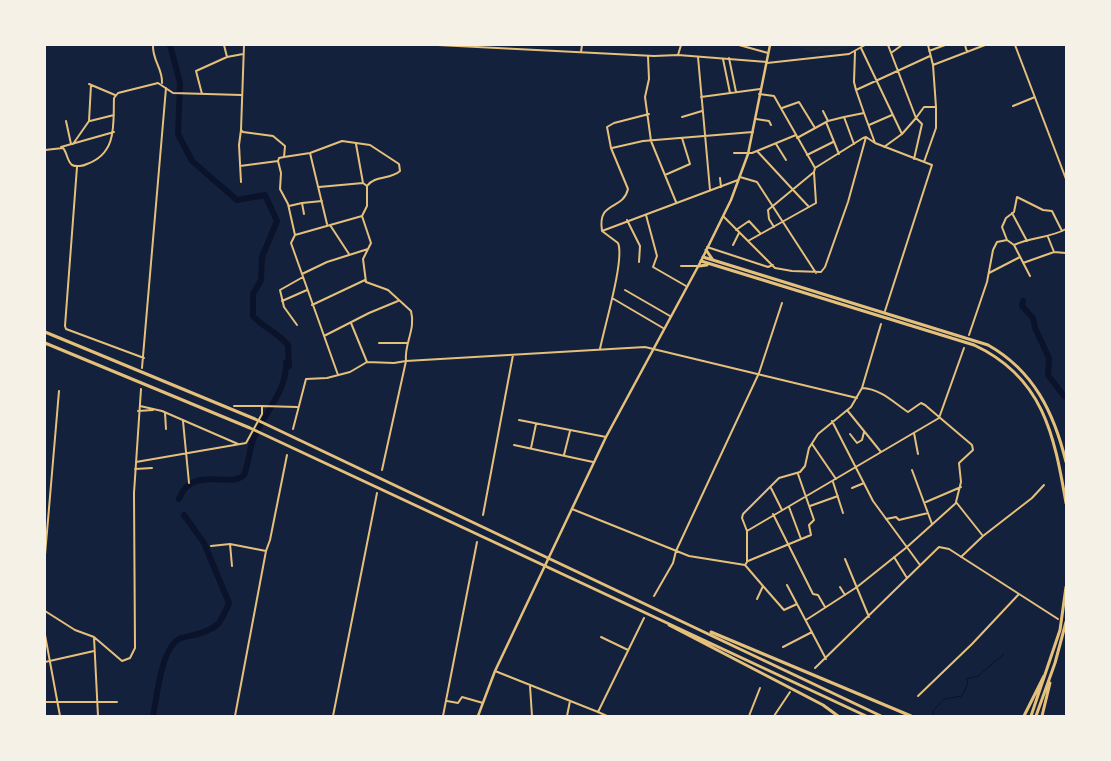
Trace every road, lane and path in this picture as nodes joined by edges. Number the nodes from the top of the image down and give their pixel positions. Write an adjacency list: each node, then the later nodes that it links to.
1 (154, 45): 38 (street)
2 (224, 45): 30 (street)
3 (244, 45): 26 (street)
4 (438, 45): 17 (street)
5 (582, 45): 21 (street)
6 (681, 45): 28 (street)
7 (740, 45): 24 (street)
8 (770, 45): 24 (main road)
9 (866, 45): 19 (street)
10 (888, 45): 25 (street)
11 (902, 45): 25 (street)
12 (928, 45): 20 (street)
13 (946, 45): 20 (street)
14 (964, 45): 23 (street)
15 (985, 45): 23 (street)
16 (1015, 45): 49 (street)
17 (457, 46): 18 (street)
18 (489, 46): 21 (street)
19 (861, 48): 22 (street); 37 (street)
20 (929, 51): 29 (street)
21 (581, 52): 27 (street)
22 (855, 52): 34 (street); 41 (street)
23 (967, 52): 35 (street)
24 (768, 53): 34 (main road)
25 (891, 53): 36 (street)
26 (243, 54): 30 (street); 47 (street)
27 (648, 56): 28 (street); 56 (street)
28 (678, 56): 31 (street)
29 (930, 56): 35 (street); 36 (street)
30 (228, 57): 45 (street)
31 (698, 57): 32 (street); 48 (street)
32 (723, 58): 33 (street); 43 (street)
33 (729, 58): 34 (street); 42 (street)
34 (768, 62): 40 (main road)
35 (933, 65): 51 (street)
36 (897, 70): 37 (street); 61 (street)
37 (876, 80): 41 (street); 58 (street)
38 (162, 83): 39 (street); 44 (street)
39 (166, 88): 45 (street); 184 (street)
40 (760, 89): 42 (street); 46 (main road)
41 (856, 90): 55 (street)
42 (736, 92): 43 (street)
43 (730, 93): 48 (street)
44 (115, 94): 57 (street); 64 (street)
45 (202, 94): 47 (street)
46 (759, 94): 52 (street); 62 (main road)
47 (241, 95): 69 (street)
48 (702, 97): 53 (street)
49 (1035, 97): 50 (street); 105 (street)
50 (1014, 106)
51 (936, 107): 61 (street); 97 (street)
52 (781, 109): 68 (street); 74 (street)
53 (702, 111): 59 (street); 73 (street)
54 (824, 111): 65 (street)
55 (864, 113): 60 (street); 67 (street)
56 (649, 114): 77 (street); 86 (street)
57 (114, 115): 64 (street); 70 (street)
58 (892, 115): 67 (street); 72 (street)
59 (682, 117)
60 (844, 117): 65 (street); 83 (street)
61 (916, 118): 72 (street); 95 (street)
62 (755, 119): 66 (street); 71 (main road)
63 (66, 121): 80 (street)
64 (90, 121): 80 (street)
65 (827, 122): 68 (street); 78 (street)
66 (771, 125)
67 (869, 125): 79 (street)
68 (815, 128): 74 (street)
69 (241, 130): 94 (street); 99 (street)
70 (114, 132): 80 (street); 98 (street)
71 (753, 132): 73 (street); 91 (main road)
72 (902, 134): 85 (street)
73 (704, 136): 76 (street); 111 (street)
74 (797, 136): 82 (street); 93 (street)
75 (866, 137): 79 (street); 83 (street); 155 (street)
76 (682, 138): 77 (street); 102 (street)
77 (651, 141): 86 (street); 102 (street)
78 (833, 142): 92 (street); 93 (street)
79 (875, 143): 85 (street)
80 (72, 144): 84 (street)
81 (356, 144): 89 (street); 107 (street); 108 (street)
82 (776, 144): 88 (street); 96 (street)
83 (854, 144): 92 (street)
84 (61, 147): 87 (street); 98 (street)
85 (884, 147): 95 (street)
86 (611, 148): 130 (street)
87 (45, 150)
88 (757, 151): 91 (street); 112 (street)
89 (310, 153): 94 (street); 109 (street)
90 (734, 153): 91 (street)
91 (748, 154): 104 (main road)
92 (839, 154): 100 (street)
93 (807, 155): 100 (street)
94 (281, 158): 99 (street); 116 (street)
95 (914, 158): 97 (street)
96 (786, 160)
97 (924, 162): 168 (street)
98 (77, 166): 184 (street)
99 (240, 166): 106 (street)
100 (815, 168): 101 (street)
101 (814, 172): 112 (street); 118 (street)
102 (664, 174): 114 (street)
103 (720, 178): 110 (street)
104 (739, 178): 110 (street); 117 (street); 123 (main road)
105 (1066, 179)
106 (241, 182)
107 (363, 183): 108 (street); 109 (street)
108 (366, 186): 122 (street)
109 (318, 187): 113 (street)
110 (721, 187): 111 (street)
111 (710, 190): 114 (street)
112 (793, 190): 117 (street); 118 (street)
113 (322, 201): 115 (street); 126 (street)
114 (676, 202): 120 (street)
115 (302, 203): 116 (street); 119 (street)
116 (289, 206): 134 (street)
117 (773, 206): 125 (street); 127 (street)
118 (809, 207): 125 (street)
119 (304, 214)
120 (646, 214): 124 (street); 160 (street)
121 (1012, 214): 131 (street); 136 (street); 138 (street)
122 (362, 216): 126 (street); 141 (street)
123 (724, 217): 129 (street); 142 (main road)
124 (626, 220): 130 (street); 149 (street)
125 (783, 222): 127 (street); 155 (street)
126 (328, 224): 134 (street); 144 (street)
127 (774, 228): 133 (street)
128 (1066, 228): 131 (street)
129 (736, 230): 132 (street); 133 (street)
130 (602, 231): 163 (street)
131 (1062, 231): 135 (street)
132 (739, 233): 137 (street); 139 (street)
133 (760, 233): 137 (street)
134 (297, 234): 157 (street)
135 (1048, 237): 138 (street); 143 (street)
136 (1007, 240): 140 (street); 156 (street)
137 (748, 241): 152 (street)
138 (1027, 242): 140 (street)
139 (733, 245)
140 (1014, 245): 146 (street)
141 (368, 249): 144 (street); 159 (street)
142 (707, 249): 147 (main road); 148 (highway); 152 (street)
143 (1054, 252): 145 (street); 150 (street)
144 (349, 254): 157 (street)
145 (1066, 254)
146 (1020, 257): 150 (street); 156 (street)
147 (702, 259): 148 (highway); 151 (highway); 154 (main road)
148 (714, 260): 224 (highway)
149 (638, 262)
150 (1023, 263): 158 (street)
151 (710, 265): 154 (highway); 244 (highway)
152 (773, 265): 155 (street)
153 (681, 266): 154 (street)
154 (699, 266): 160 (main road)
155 (816, 273)
156 (988, 274): 175 (street)
157 (303, 276): 161 (street); 164 (street)
158 (1030, 276)
159 (365, 280): 165 (street); 167 (street)
160 (686, 286): 169 (main road)
161 (307, 290): 164 (street); 167 (street)
162 (625, 290): 169 (street)
163 (611, 297): 173 (street); 182 (street)
164 (282, 301): 172 (street)
165 (398, 301): 170 (street); 179 (street)
166 (782, 303): 188 (street)
167 (312, 305): 176 (street)
168 (885, 311)
169 (670, 316): 173 (main road)
170 (351, 322): 176 (street); 186 (street)
171 (881, 324): 190 (street)
172 (297, 326)
173 (663, 328): 180 (main road)
174 (45, 332): 286 (highway)
175 (969, 335)
176 (324, 336): 189 (street)
177 (45, 343): 282 (highway)
178 (379, 343): 179 (street)
179 (408, 343): 185 (street)
180 (653, 348): 182 (street); 188 (street); 213 (main road)
181 (964, 348): 202 (street)
182 (600, 349): 183 (street)
183 (513, 355): 185 (street); 252 (street)
184 (144, 358): 187 (street)
185 (406, 361): 186 (street); 229 (street)
186 (367, 362): 189 (street)
187 (142, 368)
188 (759, 373): 193 (street); 264 (street)
189 (338, 375): 197 (street)
190 (862, 388): 193 (street); 202 (street)
191 (141, 389): 194 (street)
192 (59, 391): 265 (street)
193 (857, 398): 199 (street)
194 (139, 405): 198 (street); 200 (street)
195 (234, 406): 196 (street)
196 (262, 406): 197 (street); 214 (street)
197 (297, 407): 208 (street)
198 (156, 410): 200 (street); 201 (street)
199 (847, 410): 205 (street); 210 (street)
200 (138, 412): 223 (street)
201 (165, 413): 203 (street); 207 (street)
202 (939, 418): 211 (street); 236 (street)
203 (183, 420): 214 (street); 219 (street)
204 (519, 420): 206 (street)
205 (832, 421): 215 (street); 226 (street)
206 (536, 423): 209 (street); 217 (street)
207 (166, 429)
208 (293, 429)
209 (570, 430): 213 (street); 222 (street)
210 (864, 432): 212 (street); 218 (street)
211 (914, 432): 218 (street); 220 (street)
212 (850, 434)
213 (606, 437): 225 (main road)
214 (238, 444): 219 (street)
215 (811, 444): 231 (street); 232 (street)
216 (514, 445): 217 (street)
217 (531, 448): 222 (street)
218 (881, 452): 226 (street)
219 (186, 453): 223 (street); 233 (street)
220 (918, 454)
221 (287, 455): 263 (street)
222 (564, 455): 225 (street)
223 (136, 462): 228 (street)
224 (1066, 462)
225 (595, 463): 247 (main road)
226 (856, 466): 232 (street); 234 (street)
227 (152, 468): 228 (street)
228 (135, 469): 294 (street)
229 (382, 470)
230 (912, 470): 242 (street)
231 (798, 474): 237 (street); 240 (street)
232 (835, 480): 240 (street); 241 (street)
233 (189, 483)
234 (864, 483): 238 (street); 253 (street)
235 (1044, 485): 256 (street)
236 (960, 486): 242 (street); 243 (street)
237 (771, 488): 248 (street); 255 (street)
238 (852, 488)
239 (377, 493): 322 (street)
240 (806, 495): 245 (street); 246 (street)
241 (838, 496): 245 (street); 249 (street)
242 (926, 503): 250 (street)
243 (956, 503): 254 (street); 256 (street)
244 (1066, 503)
245 (810, 506): 257 (street)
246 (789, 507): 248 (street); 257 (street)
247 (572, 509): 264 (street); 306 (main road)
248 (782, 510): 251 (street)
249 (843, 513)
250 (928, 513): 253 (street); 254 (street)
251 (773, 514): 255 (street); 260 (street)
252 (482, 515)
253 (885, 519): 262 (street)
254 (932, 524): 262 (street)
255 (747, 530): 269 (street)
256 (983, 536): 267 (street)
257 (801, 539): 260 (street)
258 (477, 542): 311 (street)
259 (230, 544): 261 (street); 263 (street); 271 (street)
260 (787, 544): 269 (street); 284 (street)
261 (212, 546)
262 (907, 547): 266 (street); 270 (street)
263 (266, 551): 321 (street)
264 (676, 551): 269 (street); 280 (street)
265 (45, 555)
266 (894, 557): 272 (street); 276 (street)
267 (961, 557): 270 (street); 279 (street)
268 (845, 559): 276 (street)
269 (746, 563): 274 (street)
270 (920, 564): 272 (street)
271 (232, 566)
272 (907, 578): 287 (street)
273 (787, 585): 283 (street)
274 (763, 586): 281 (street); 283 (street)
275 (840, 587): 278 (street)
276 (857, 587): 278 (street); 287 (street)
277 (1066, 587): 303 (highway)
278 (844, 594): 284 (street)
279 (1019, 594): 289 (street); 310 (street)
280 (654, 596)
281 (757, 599)
282 (625, 602): 330 (highway); 331 (highway)
283 (797, 604): 290 (street)
284 (825, 607): 290 (street)
285 (45, 611): 294 (street)
286 (673, 617): 332 (highway); 333 (highway)
287 (869, 617): 300 (street)
288 (644, 618): 298 (street)
289 (1058, 619)
290 (806, 620): 292 (street)
291 (1066, 622): 304 (highway)
292 (812, 632): 296 (street); 300 (street)
293 (45, 635): 297 (street)
294 (94, 637): 299 (street)
295 (601, 637): 298 (street)
296 (782, 647)
297 (46, 649): 301 (street)
298 (628, 650): 318 (street)
299 (94, 651): 301 (street); 315 (street)
300 (826, 659): 305 (street)
301 (50, 660): 302 (street); 314 (street)
302 (45, 662)
303 (1050, 662): 334 (highway); 335 (highway)
304 (1055, 662): 336 (highway); 337 (highway)
305 (815, 668)
306 (495, 671): 307 (street); 317 (main road)
307 (530, 686): 312 (street); 325 (street)
308 (760, 688): 328 (street)
309 (790, 692): 329 (street)
310 (918, 696)
311 (446, 701): 317 (street); 323 (street)
312 (570, 701): 318 (street); 326 (street)
313 (45, 702): 314 (street)
314 (57, 702): 315 (street); 319 (street)
315 (97, 702): 316 (street); 320 (street)
316 (117, 702)
317 (483, 703): 324 (main road)
318 (598, 712): 327 (street)
319 (60, 716)
320 (98, 716)
321 (235, 716)
322 (333, 716)
323 (443, 716)
324 (478, 716)
325 (532, 716)
326 (567, 716)
327 (607, 716)
328 (749, 716)
329 (774, 716)
330 (838, 716)
331 (866, 716)
332 (881, 716)
333 (911, 716)
334 (1024, 716)
335 (1032, 716)
336 (1036, 716)
337 (1042, 716)

